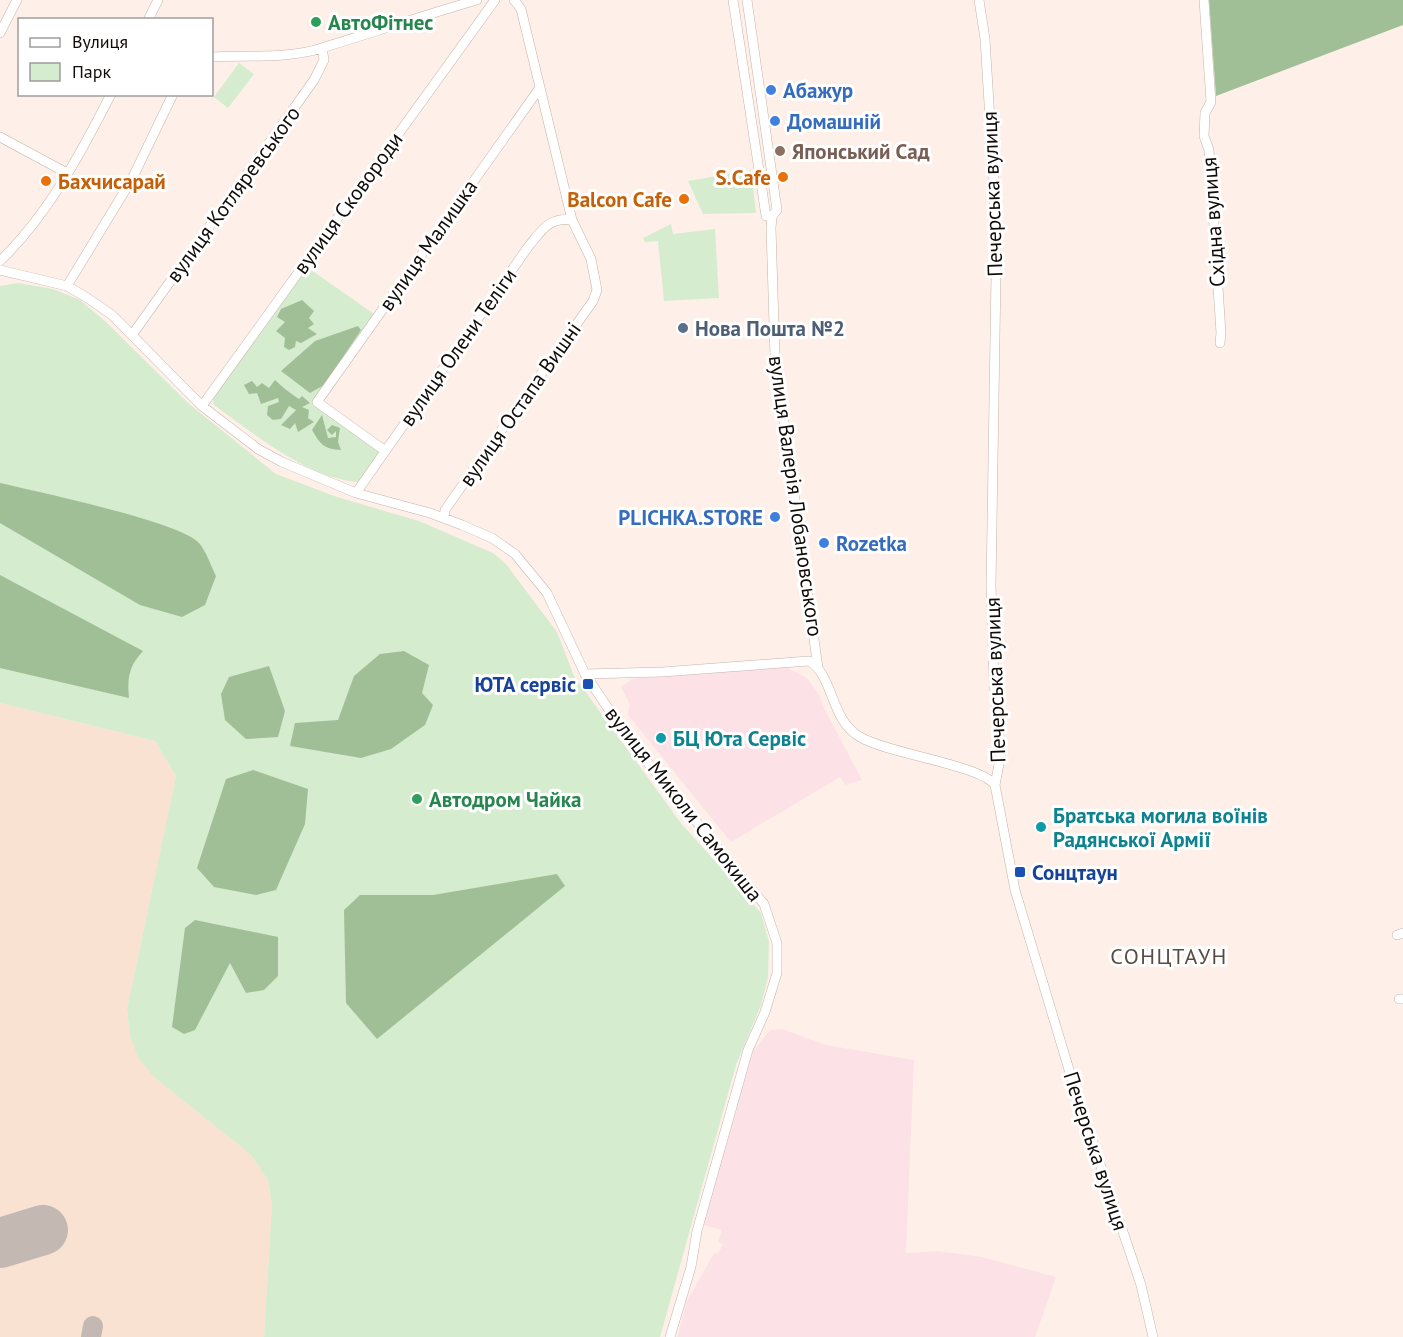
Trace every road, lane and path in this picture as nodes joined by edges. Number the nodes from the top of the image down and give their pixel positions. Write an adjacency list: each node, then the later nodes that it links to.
1 (16, 0): 11 (street)
2 (158, 0): 10 (street)
3 (477, 0): 12 (street)
4 (495, 0): 26 (street, вулиця Сковороди)
5 (514, 0): 14 (street)
6 (733, 0): 19 (street, вулиця Валерія Лобановського)
7 (747, 0): 19 (street, вулиця Валерія Лобановського)
8 (979, 0): 32 (street, Печерська вулиця)
9 (1204, 0): 25 (street, Східна вулиця)
10 (149, 18)
11 (0, 33)
12 (322, 48): 13 (street); 24 (street, вулиця Котляревського)
13 (213, 57)
14 (539, 89): 20 (street); 27 (street, вулиця Малишка)
15 (110, 96): 18 (street)
16 (172, 96): 23 (street)
17 (0, 137): 18 (street)
18 (67, 173): 21 (street)
19 (772, 216): 30 (street, вулиця Валерія Лобановського)
20 (572, 220): 27 (street, вулиця Олени Теліги); 29 (street, вулиця Остапа Вишні)
21 (0, 261)
22 (0, 270): 23 (street, вулиця Миколи Самокиша)
23 (67, 286): 24 (street, вулиця Миколи Самокиша)
24 (132, 335): 26 (street, вулиця Миколи Самокиша)
25 (1220, 343)
26 (202, 406): 28 (street, вулиця Миколи Самокиша)
27 (384, 450): 28 (street, вулиця Олени Теліги)
28 (356, 493): 29 (street, вулиця Миколи Самокиша)
29 (444, 518): 31 (street, вулиця Миколи Самокиша)
30 (818, 668): 31 (street, вулиця Валерія Лобановського); 32 (street, вулиця Валерія Лобановського)
31 (585, 674): 33 (street, вулиця Миколи Самокиша)
32 (995, 785): 34 (street, Печерська вулиця)
33 (670, 1337)
34 (1153, 1337)

